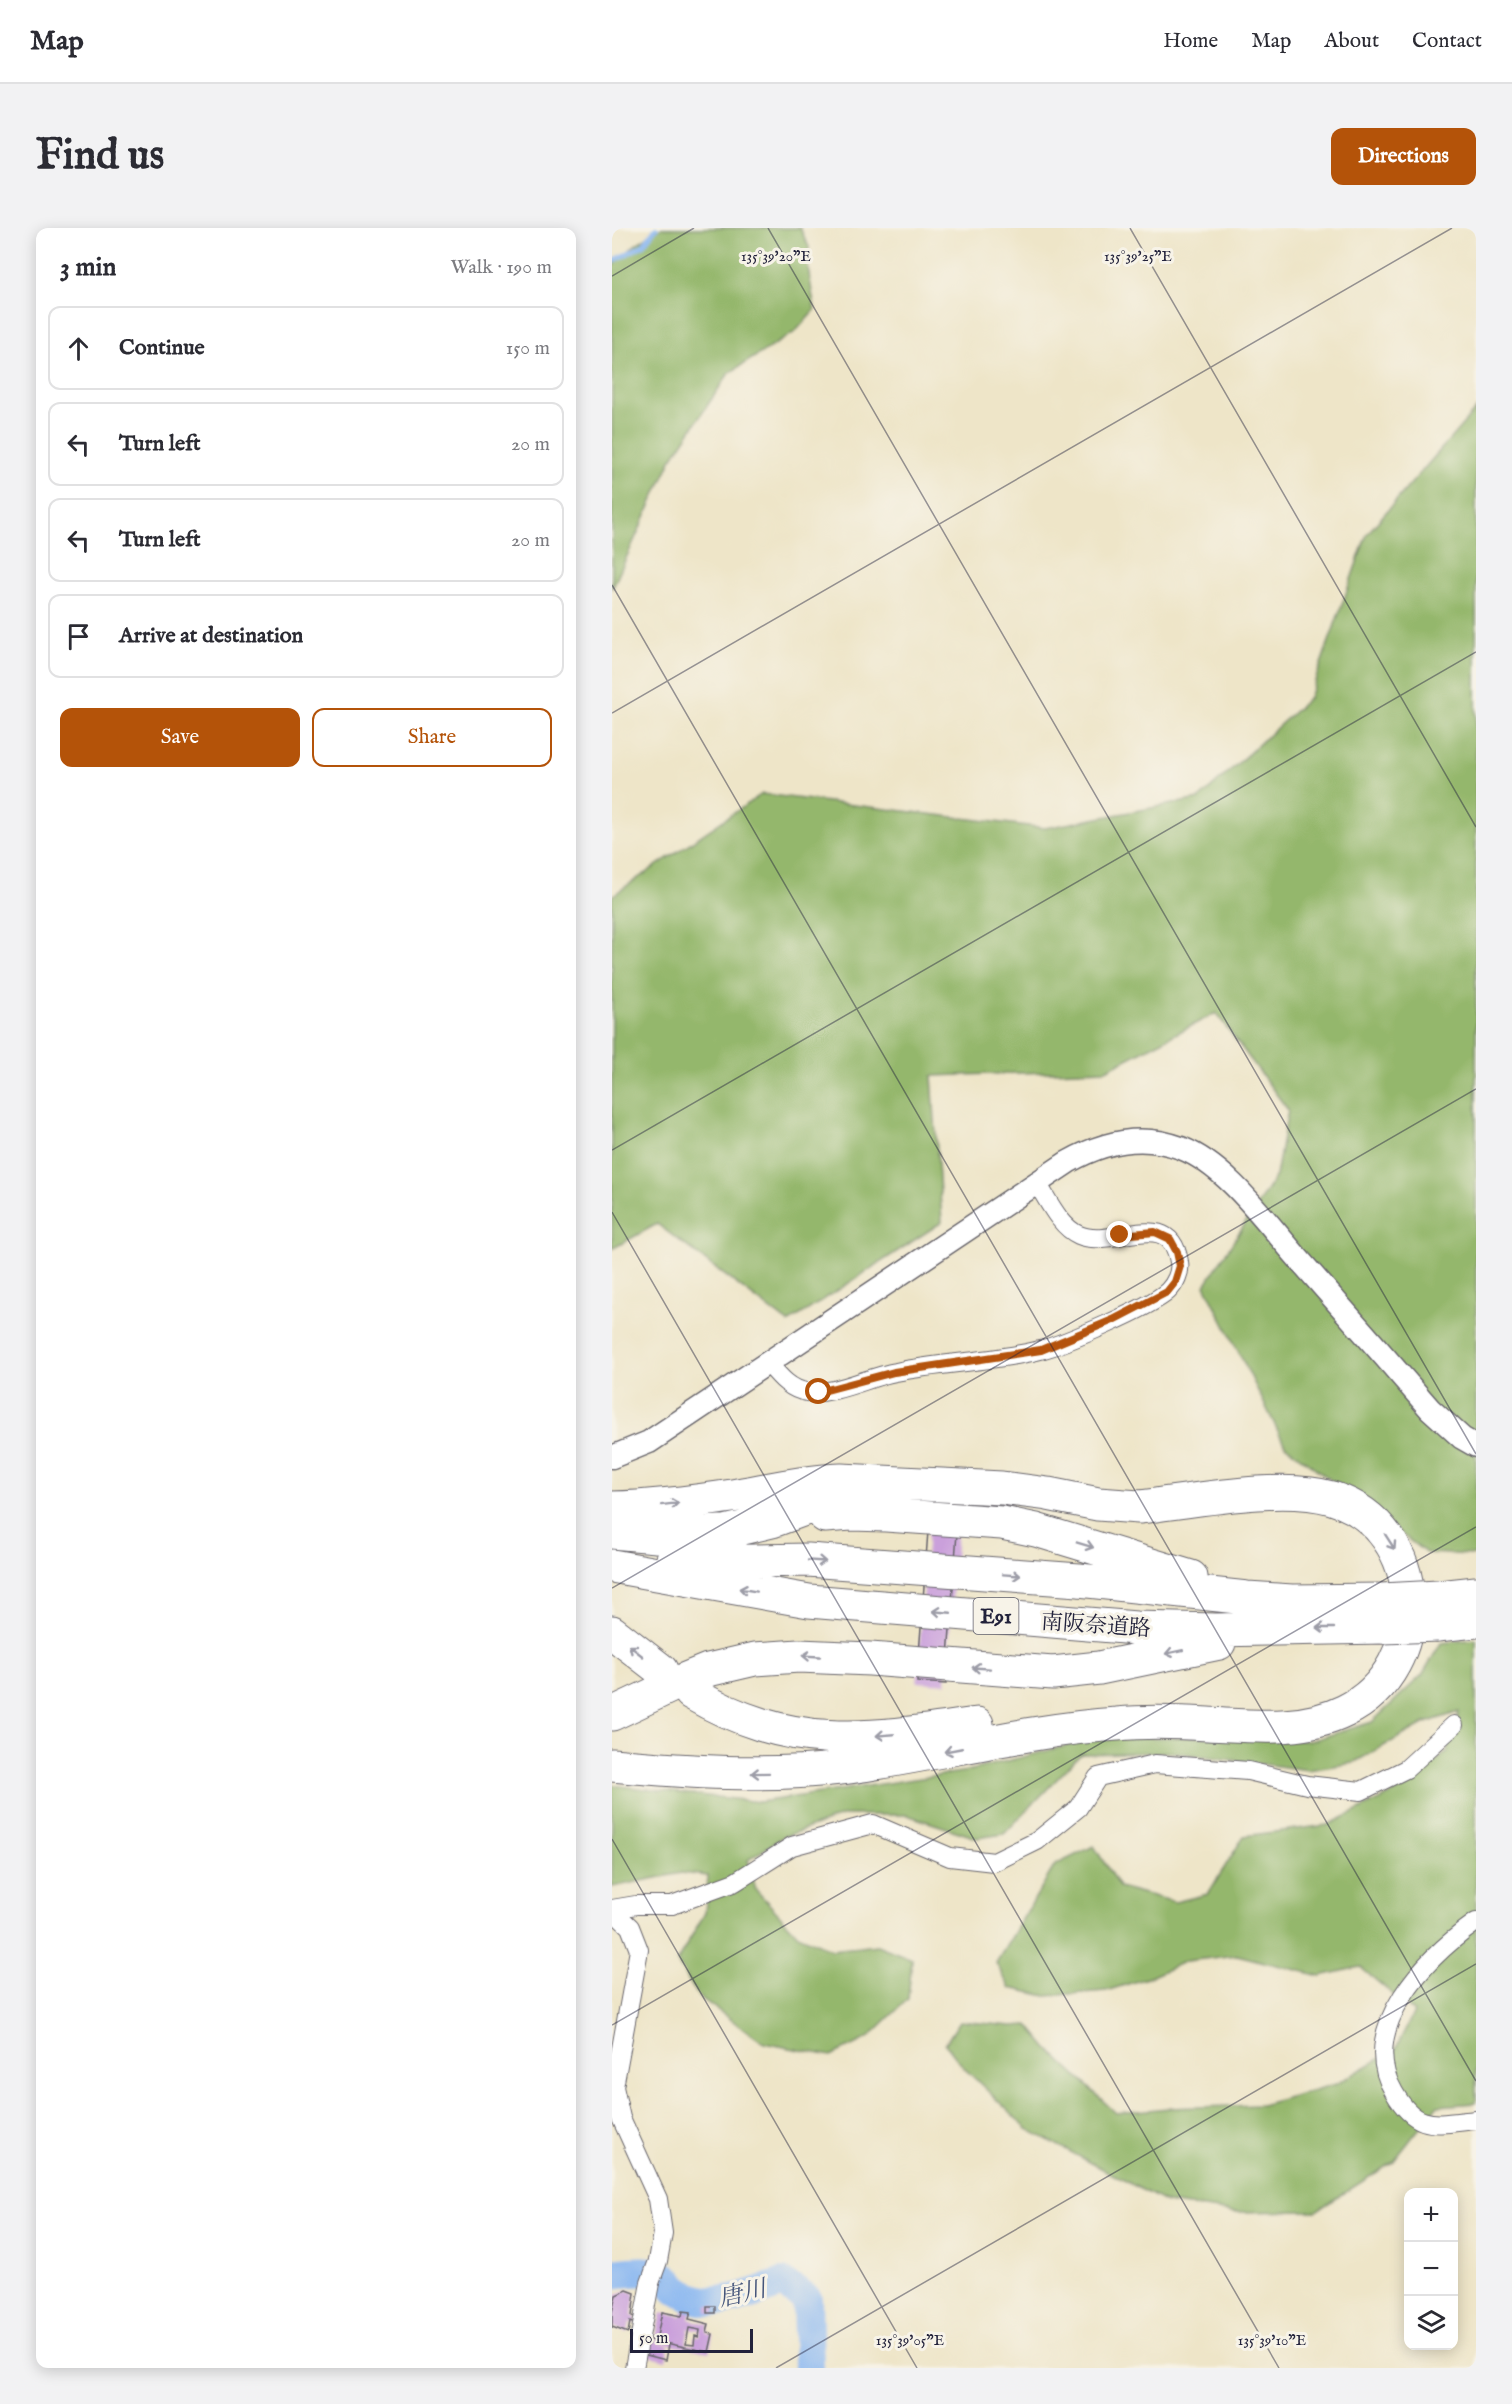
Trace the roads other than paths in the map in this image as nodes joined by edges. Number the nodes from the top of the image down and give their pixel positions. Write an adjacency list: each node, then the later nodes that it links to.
1 (1037, 1183): 2 (street); 2 (street); 3 (street)
2 (768, 1363): 4 (street)
3 (1476, 1446)
4 (612, 1457)
5 (612, 1508): 19 (highway, one-way to 19)
6 (612, 1532): 7 (highway)
7 (716, 1534): 12 (highway, one-way to 12); 16 (highway, one-way to 16)
8 (612, 1553): 12 (highway, 南阪奈道路 / E91, one-way to 12)
9 (612, 1566): 12 (highway, 南阪奈道路 / E91, one-way to 9)
10 (1476, 1593): 11 (highway, 南阪奈道路 / E91)
11 (1438, 1611): 12 (highway, 南阪奈道路 / E91, bridge); 13 (highway, 南阪奈道路 / E91)
12 (1292, 1614): 17 (highway, E91, one-way to 17)
13 (1476, 1621)
14 (612, 1632): 15 (highway, one-way to 14)
15 (661, 1670)
16 (691, 1693)
17 (612, 1714)
18 (1454, 1725): 20 (street)
19 (612, 1765)
20 (612, 1910): 23 (street)
21 (1476, 1922): 22 (street)
22 (1476, 2120)
23 (634, 2368)

